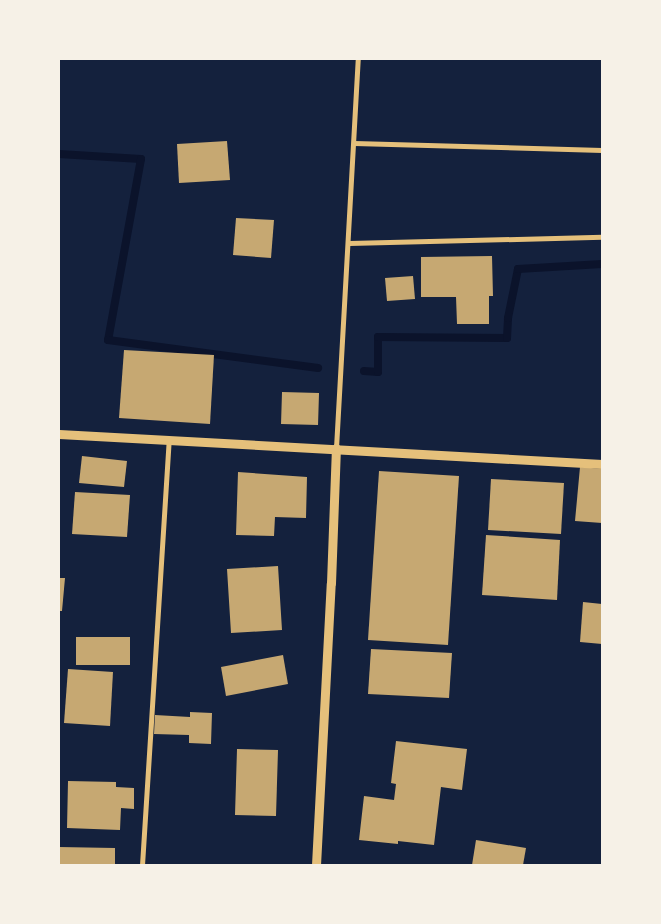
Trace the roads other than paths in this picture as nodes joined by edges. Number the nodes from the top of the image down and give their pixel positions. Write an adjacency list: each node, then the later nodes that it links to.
1 (358, 59): 2 (street)
2 (354, 143): 3 (street); 5 (street)
3 (602, 150)
4 (602, 236): 5 (street)
5 (349, 243): 8 (street)
6 (59, 434): 7 (street)
7 (169, 441): 8 (street); 10 (street)
8 (336, 448): 9 (street); 11 (street)
9 (602, 464)
10 (142, 865)
11 (316, 865)

